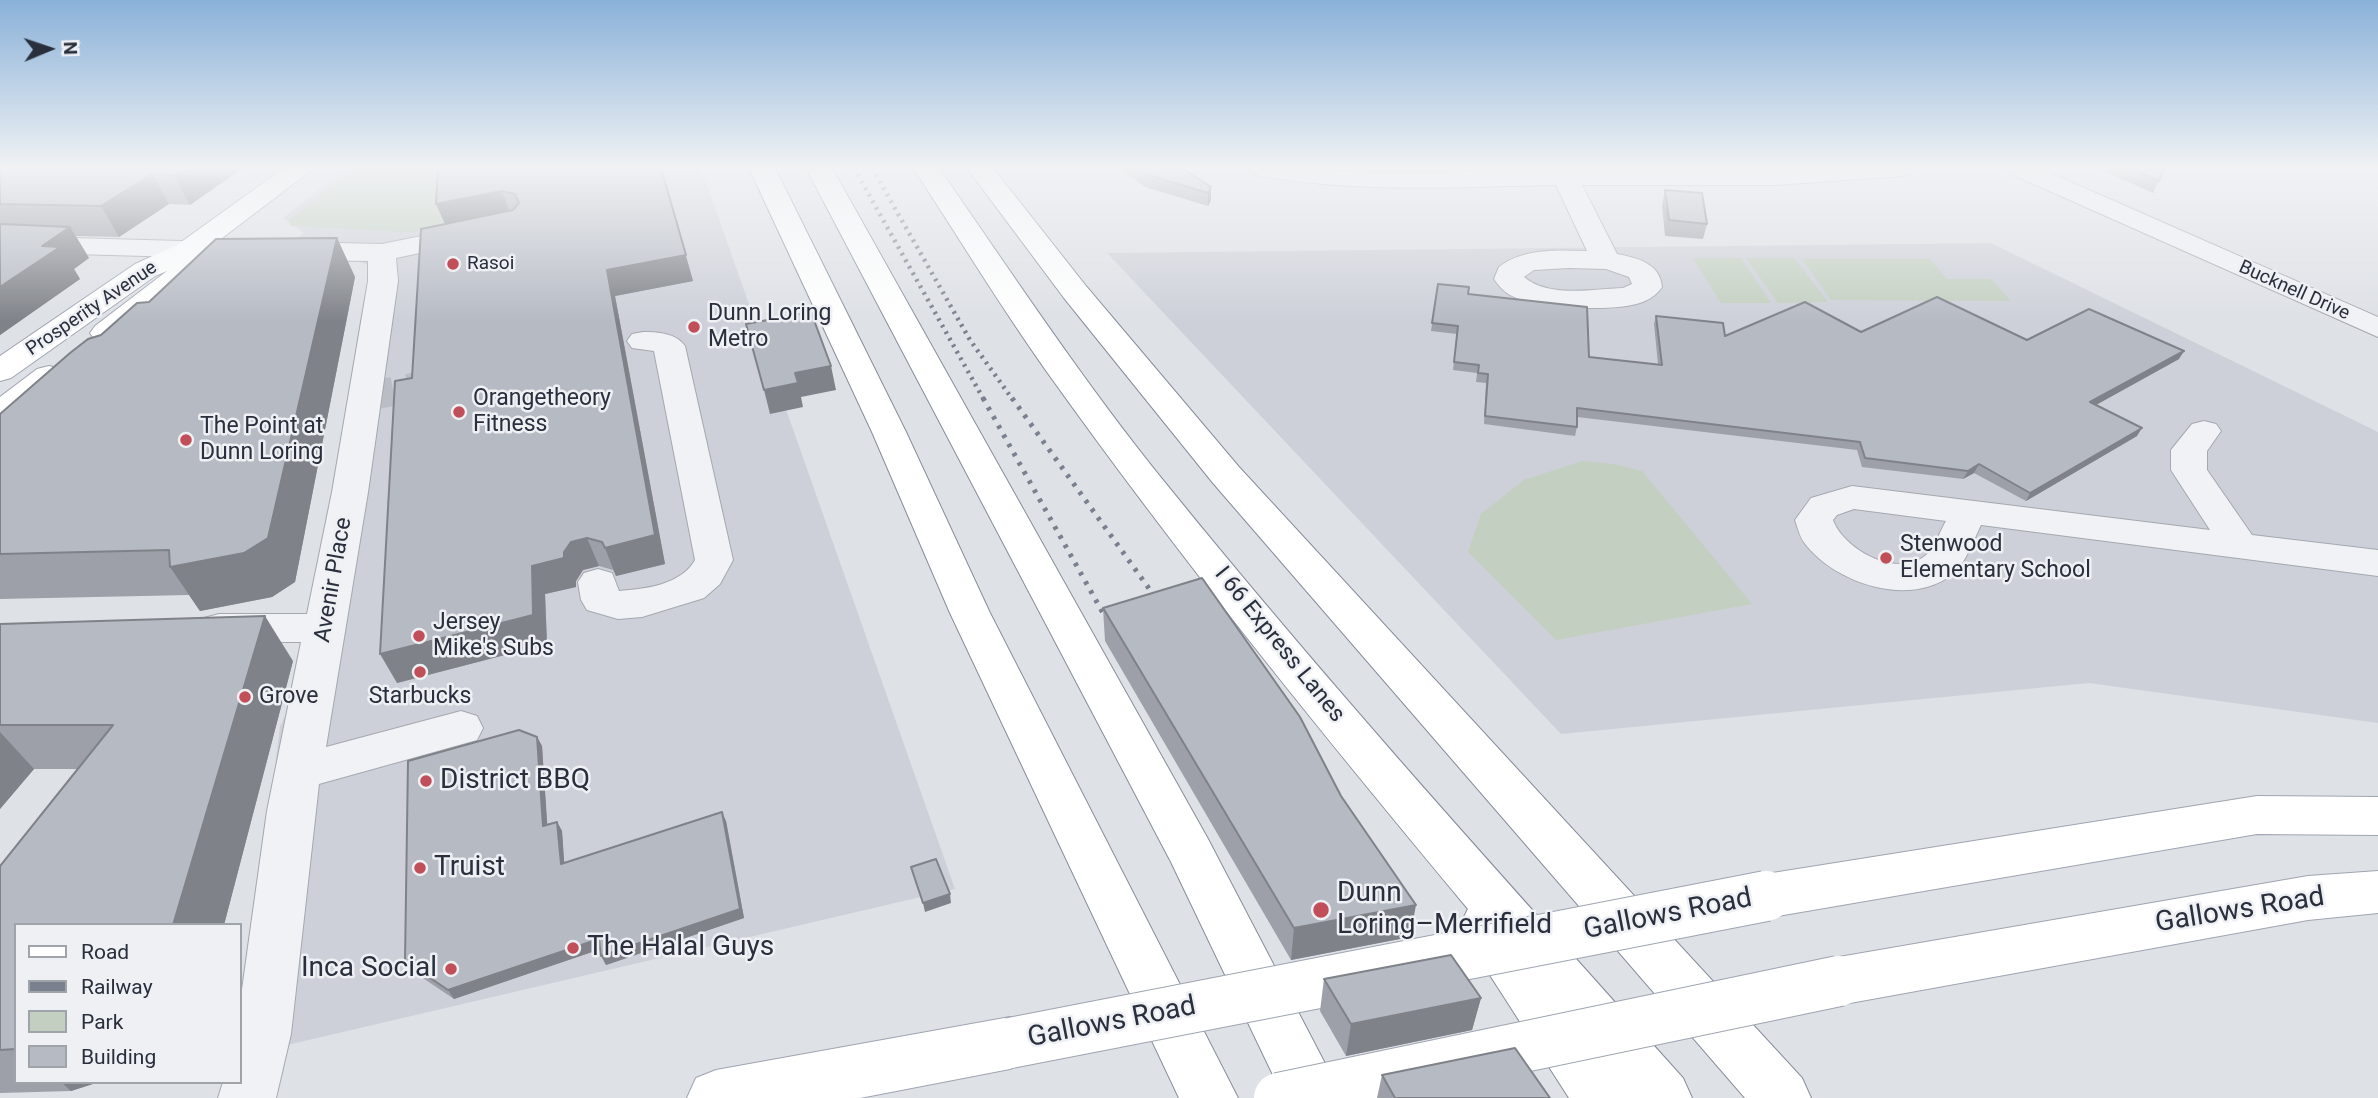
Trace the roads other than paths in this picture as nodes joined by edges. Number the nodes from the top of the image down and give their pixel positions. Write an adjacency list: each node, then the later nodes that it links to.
1 (231, 219): 10 (main road, Prosperity Avenue)
2 (787, 219): 29 (main road)
3 (847, 219): 33 (main road)
4 (960, 219): 26 (main road, I 66 Express Lanes)
5 (1019, 219): 36 (main road)
6 (1586, 219): 12 (street)
7 (2133, 219): 13 (street, Bucknell Drive)
8 (500, 229): 11 (street)
9 (0, 244): 10 (street)
10 (187, 251): 11 (street); 15 (main road, Prosperity Avenue); 16 (main road, Prosperity Avenue)
11 (382, 253): 23 (street, Avenir Place)
12 (1606, 260)
13 (2378, 328)
14 (643, 341): 21 (street)
15 (0, 371)
16 (0, 413)
17 (2204, 431): 19 (street)
18 (1969, 512): 19 (street)
19 (2239, 544): 20 (street)
20 (2378, 563)
21 (598, 582)
22 (188, 628): 23 (street)
23 (326, 628): 25 (street, Avenir Place)
24 (461, 728): 25 (street)
25 (298, 772): 30 (street, Avenir Place)
26 (1392, 785): 34 (main road); 35 (main road, I 66 Express Lanes)
27 (2378, 816): 31 (main road, Gallows Road, bridge)
28 (2378, 892): 32 (main road, Gallows Road, bridge)
29 (1197, 1083)
30 (247, 1098)
31 (716, 1098)
32 (1279, 1098)
33 (1314, 1098)
34 (1602, 1098)
35 (1663, 1098)
36 (1782, 1098)

